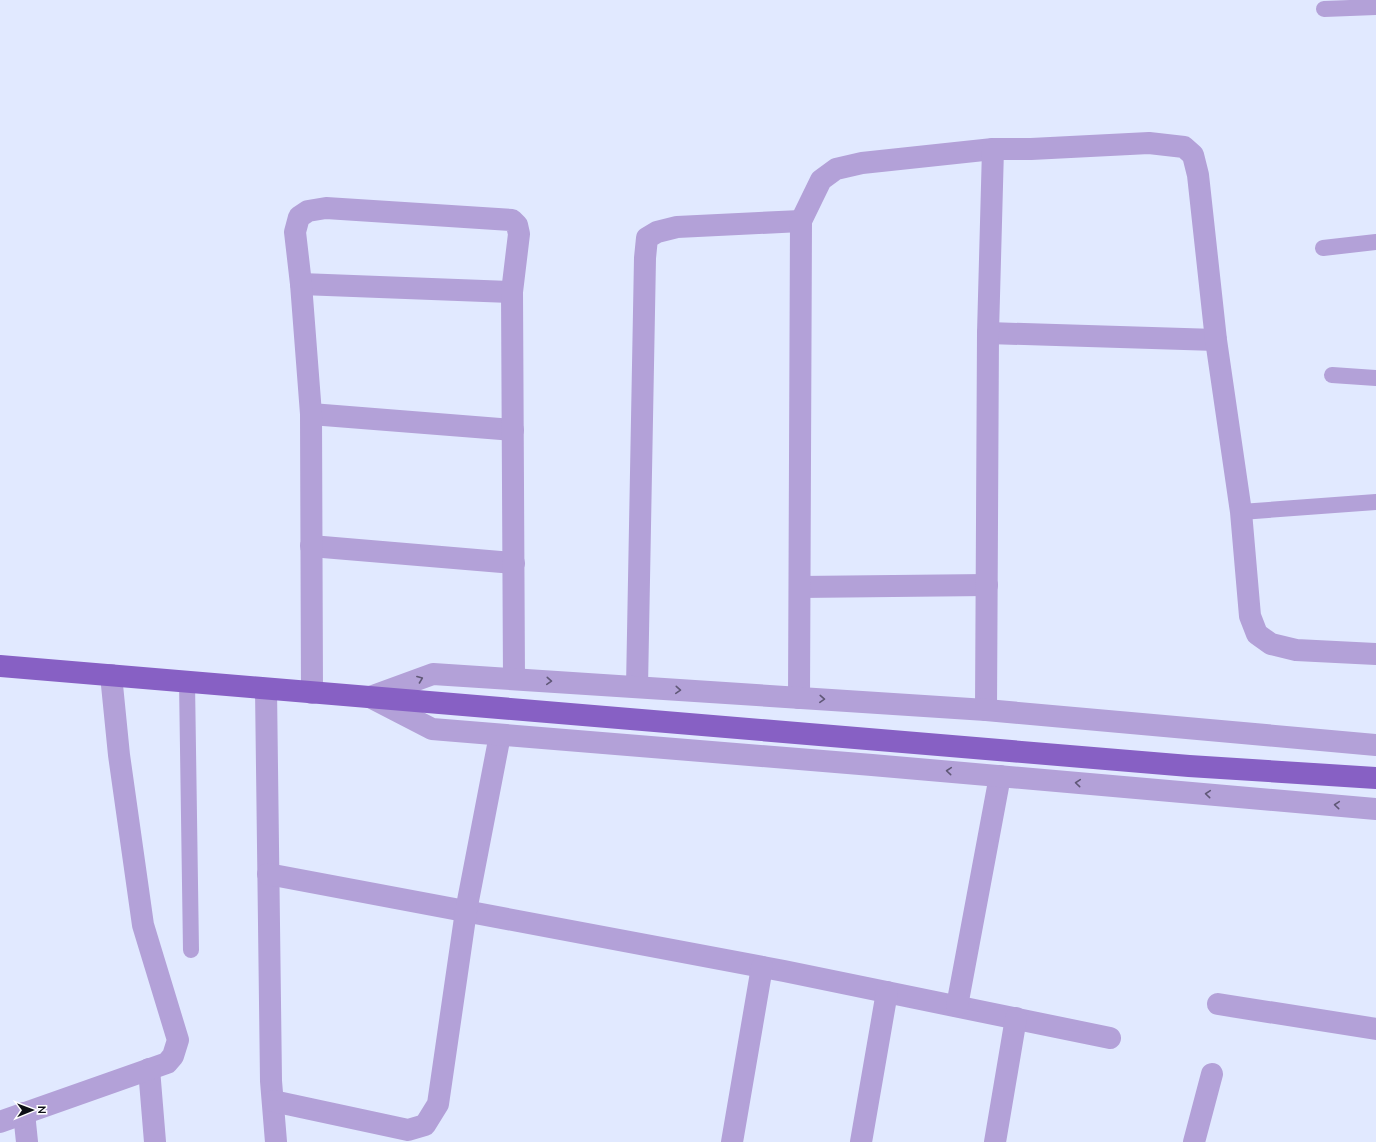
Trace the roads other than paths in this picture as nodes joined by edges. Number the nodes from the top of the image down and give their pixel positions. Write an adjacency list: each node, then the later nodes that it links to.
1 (1376, 7): 2 (lane)
2 (1324, 9)
3 (993, 149): 4 (street); 9 (street); 10 (street)
4 (802, 221): 20 (street); 26 (street)
5 (1376, 242): 6 (lane)
6 (1323, 248)
7 (301, 284): 8 (street); 8 (street); 13 (street)
8 (512, 292): 14 (street)
9 (988, 334): 10 (street); 19 (street)
10 (1216, 340): 16 (street)
11 (1332, 375): 12 (lane)
12 (1376, 378)
13 (311, 414): 14 (street); 17 (street)
14 (513, 430): 18 (street)
15 (1376, 502): 16 (lane)
16 (1241, 512): 21 (street)
17 (311, 546): 18 (street); 28 (street)
18 (514, 563): 24 (street)
19 (987, 585): 20 (street); 31 (street)
20 (800, 587): 30 (street)
21 (1376, 654)
22 (0, 666): 23 (main road)
23 (111, 675): 25 (main road); 47 (street)
24 (514, 679): 26 (street, one-way to 26); 29 (street, one-way to 24)
25 (186, 682): 27 (main road); 39 (lane)
26 (637, 687): 30 (street, one-way to 30)
27 (266, 689): 28 (main road); 37 (street)
28 (312, 692): 29 (main road)
29 (370, 698): 32 (street); 35 (main road)
30 (799, 698): 31 (street, one-way to 31)
31 (986, 710): 33 (street)
32 (500, 735): 34 (street, one-way to 32); 38 (street)
33 (1376, 746)
34 (1000, 776): 36 (street, one-way to 34); 43 (street)
35 (1376, 778)
36 (1376, 808)
37 (268, 874): 38 (street); 49 (street)
38 (466, 911): 40 (street); 49 (street)
39 (191, 950)
40 (762, 967): 41 (street); 55 (street)
41 (887, 992): 43 (street); 56 (street)
42 (1218, 1004): 45 (street)
43 (956, 1006): 44 (street)
44 (1016, 1018): 46 (street); 57 (street)
45 (1376, 1029)
46 (1110, 1038)
47 (149, 1069): 50 (street); 53 (street)
48 (1212, 1074): 58 (street)
49 (273, 1101): 54 (street)
50 (24, 1113): 51 (street); 52 (street)
51 (0, 1122)
52 (27, 1142)
53 (155, 1142)
54 (276, 1142)
55 (732, 1142)
56 (861, 1142)
57 (995, 1142)
58 (1194, 1142)

